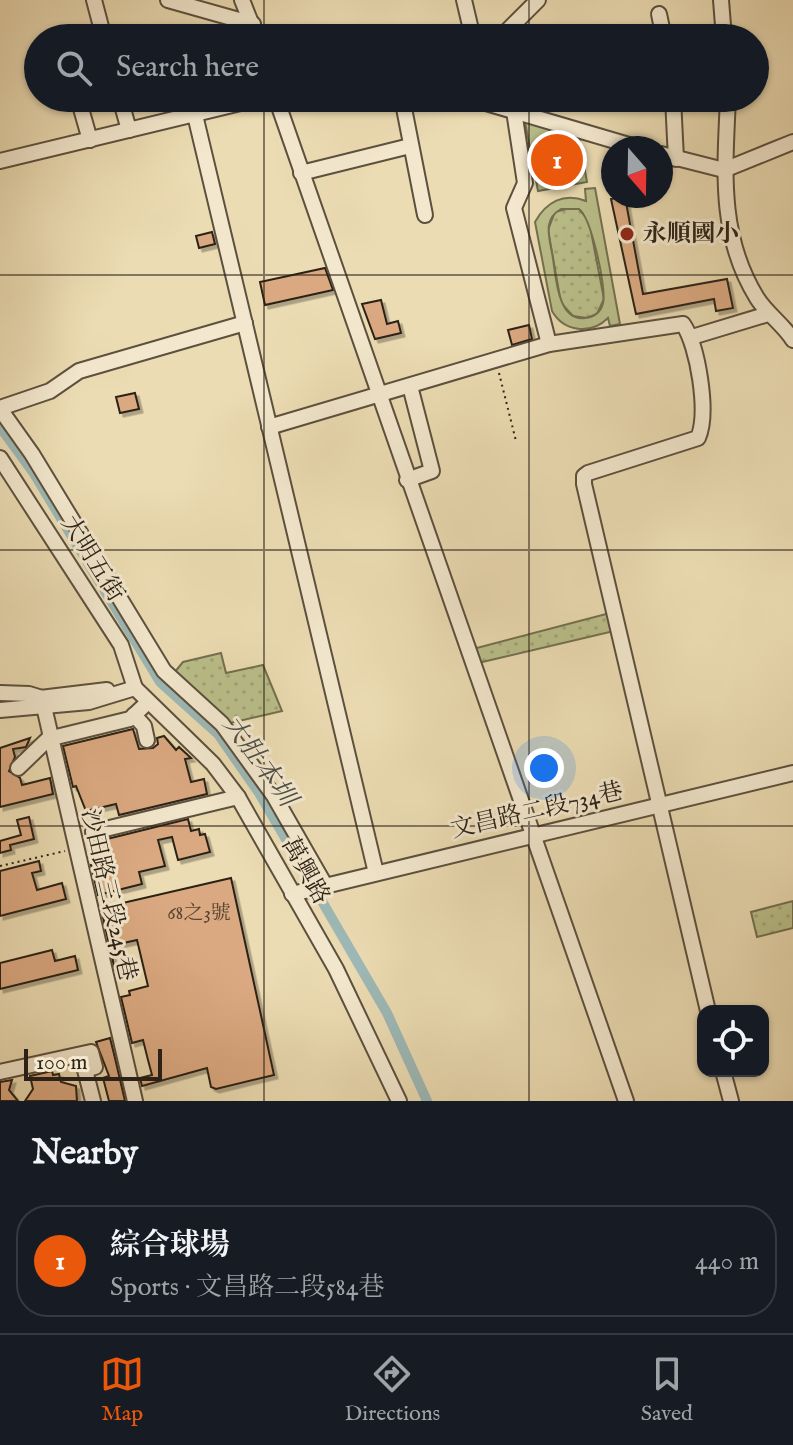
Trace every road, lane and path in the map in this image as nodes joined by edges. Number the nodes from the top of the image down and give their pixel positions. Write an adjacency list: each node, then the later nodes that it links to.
1 (94, 0): 8 (street)
2 (168, 0): 9 (street)
3 (242, 0): 10 (street)
4 (464, 0): 11 (street)
5 (538, 0): 12 (street)
6 (721, 0): 14 (street)
7 (659, 14): 13 (street)
8 (100, 24)
9 (235, 24)
10 (252, 24)
11 (470, 24)
12 (514, 24)
13 (661, 24)
14 (723, 24)
15 (82, 112): 27 (street)
16 (124, 112): 25 (street)
17 (207, 112): 24 (street)
18 (281, 112): 34 (street)
19 (404, 112): 29 (street)
20 (514, 112): 40 (street)
21 (517, 112): 26 (street)
22 (674, 112): 31 (street)
23 (727, 112): 33 (street)
24 (195, 115): 25 (street); 37 (street)
25 (129, 130): 27 (street)
26 (601, 137)
27 (90, 140): 32 (street)
28 (793, 142): 33 (street)
29 (410, 146): 34 (street); 35 (street)
30 (673, 158): 31 (street)
31 (676, 159): 33 (street)
32 (0, 161)
33 (724, 170): 36 (street)
34 (301, 173): 43 (street)
35 (425, 215)
36 (768, 314): 38 (street); 39 (street)
37 (245, 323): 44 (street); 45 (street)
38 (692, 337): 40 (street); 63 (street)
39 (793, 340)
40 (549, 344): 41 (street)
41 (496, 360): 42 (street); 46 (path)
42 (410, 386): 43 (street); 48 (street)
43 (378, 396): 45 (street); 48 (street)
44 (0, 408): 69 (street)
45 (269, 427): 68 (street)
46 (516, 441)
47 (0, 458): 49 (street, 大明五街)
48 (407, 480): 65 (street)
49 (135, 688): 52 (street, 萬興路); 54 (street)
50 (0, 693): 54 (street)
51 (0, 699): 53 (street)
52 (148, 702): 56 (street); 62 (street, 萬興路)
53 (23, 704): 54 (street); 55 (street)
54 (42, 704): 57 (street); 58 (street, 沙田路三段245巷)
55 (0, 710)
56 (134, 715): 58 (street); 59 (street)
57 (0, 720)
58 (48, 739): 60 (street); 66 (street, 沙田路三段245巷)
59 (147, 740)
60 (18, 768)
61 (793, 773): 63 (street, 文昌路二段734巷)
62 (238, 797): 64 (street); 70 (street, 萬興路)
63 (658, 805): 65 (street, 文昌路二段734巷); 71 (street)
64 (93, 832)
65 (532, 834): 68 (street, 文昌路二段734巷); 77 (street)
66 (74, 848): 67 (path); 75 (street, 沙田路三段245巷)
67 (0, 866)
68 (376, 873): 69 (street, 文昌路二段734巷)
69 (325, 885): 70 (street, 文昌路二段734巷)
70 (292, 894): 76 (street, 萬興路)
71 (707, 1005)
72 (0, 1072): 74 (street)
73 (725, 1077): 78 (street)
74 (93, 1101)
75 (135, 1101)
76 (399, 1101)
77 (626, 1101)
78 (731, 1101)

